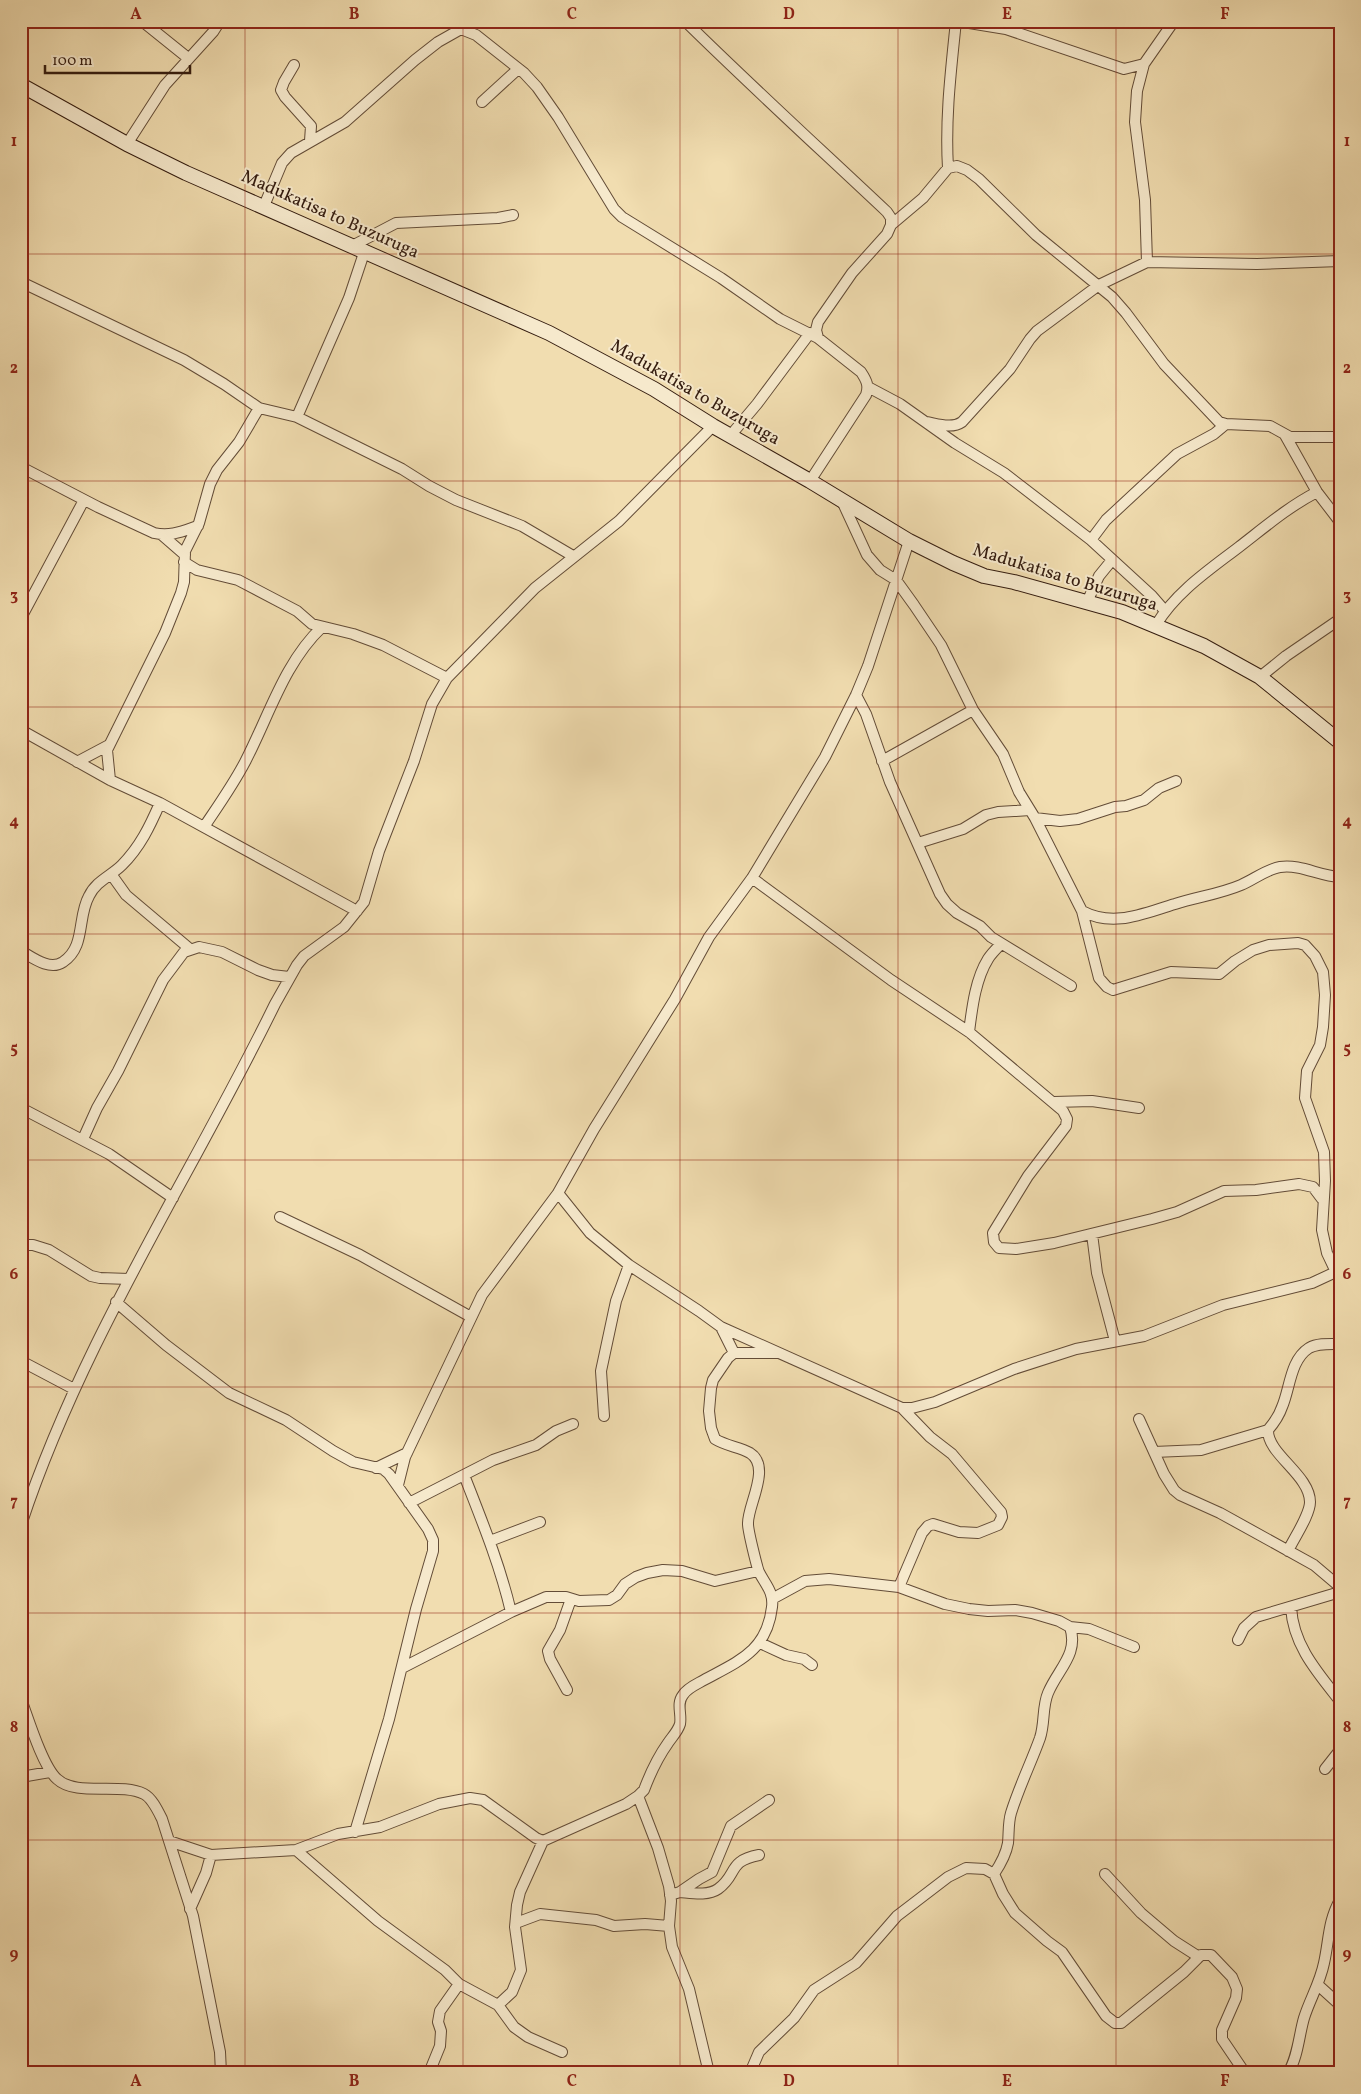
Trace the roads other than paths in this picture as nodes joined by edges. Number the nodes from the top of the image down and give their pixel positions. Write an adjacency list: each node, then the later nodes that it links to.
1 (142, 21): 7 (street)
2 (220, 21): 7 (street)
3 (684, 21): 20 (street)
4 (956, 21): 11 (street); 17 (street)
5 (1174, 21): 8 (street)
6 (461, 25): 10 (street); 15 (street)
7 (188, 58): 16 (street)
8 (1144, 64): 11 (street); 13 (street)
9 (294, 65): 15 (street)
10 (518, 69): 14 (street); 26 (street)
11 (1126, 69): 13 (street)
12 (21, 85): 16 (main road, Madukatisa to Buzuruga)
13 (1139, 86): 23 (street)
14 (482, 102)
15 (310, 141): 18 (street)
16 (127, 144): 18 (main road, Madukatisa to Buzuruga)
17 (948, 168): 20 (street); 25 (street)
18 (264, 206): 21 (main road, Madukatisa to Buzuruga)
19 (513, 215): 21 (street)
20 (891, 226): 26 (street)
21 (360, 248): 29 (street); 32 (main road, Madukatisa to Buzuruga)
22 (1340, 261): 23 (street)
23 (1146, 262): 25 (street)
24 (21, 282): 28 (street)
25 (1099, 285): 30 (street); 31 (street)
26 (814, 336): 27 (street); 34 (street)
27 (868, 387): 30 (street); 37 (street)
28 (259, 408): 29 (street); 42 (street)
29 (297, 417): 46 (street)
30 (926, 422): 44 (street)
31 (1226, 424): 33 (street); 44 (street)
32 (713, 426): 34 (main road, Madukatisa to Buzuruga); 46 (street)
33 (1285, 435): 35 (street); 38 (street)
34 (730, 436): 37 (main road, Madukatisa to Buzuruga)
35 (1340, 437)
36 (21, 468): 39 (street)
37 (810, 481): 40 (main road, Madukatisa to Buzuruga)
38 (1317, 492): 41 (street); 51 (street)
39 (84, 500): 43 (street); 52 (street)
40 (842, 501): 45 (main road, Madukatisa to Buzuruga); 49 (street)
41 (1340, 522)
42 (198, 526): 43 (street); 47 (street)
43 (162, 535): 47 (street)
44 (1092, 540): 48 (street)
45 (909, 541): 49 (street); 50 (main road, Madukatisa to Buzuruga)
46 (573, 556): 57 (street)
47 (184, 558): 55 (street); 62 (street)
48 (1112, 560): 50 (street); 51 (street)
49 (896, 580): 58 (street); 59 (street)
50 (1087, 602): 54 (main road, Madukatisa to Buzuruga)
51 (1165, 611): 54 (street)
52 (21, 618)
53 (1340, 619): 56 (street)
54 (1156, 625): 56 (main road, Madukatisa to Buzuruga)
55 (322, 627): 57 (street); 69 (street)
56 (1260, 677): 61 (main road, Madukatisa to Buzuruga)
57 (447, 678): 75 (street)
58 (856, 696): 63 (street); 73 (street)
59 (973, 710): 63 (street); 68 (street)
60 (21, 730): 64 (street)
61 (1340, 742)
62 (109, 745): 64 (street); 65 (street)
63 (882, 761): 70 (street)
64 (77, 762): 65 (street)
65 (110, 780): 67 (street)
66 (1176, 780): 68 (street)
67 (160, 803): 69 (street); 71 (street)
68 (1032, 814): 70 (street); 74 (street)
69 (204, 827): 75 (street)
70 (918, 843): 76 (street)
71 (111, 874): 77 (street); 78 (street)
72 (1340, 877): 74 (street)
73 (752, 878): 81 (street); 86 (street)
74 (1082, 911): 88 (street)
75 (358, 912): 79 (street)
76 (1001, 944): 80 (street); 81 (street)
77 (190, 949): 79 (street); 85 (street)
78 (21, 951)
79 (290, 977): 87 (street)
80 (1071, 986)
81 (969, 1032): 82 (street)
82 (1054, 1102): 84 (street); 90 (street)
83 (21, 1108): 85 (street)
84 (1139, 1108)
85 (83, 1139): 87 (street)
86 (558, 1193): 92 (street); 96 (street)
87 (173, 1198): 94 (street)
88 (1322, 1199): 90 (street); 93 (street)
89 (280, 1217): 96 (street)
90 (1092, 1234): 98 (street)
91 (21, 1244): 94 (street)
92 (629, 1265): 97 (street); 105 (street)
93 (1338, 1271): 98 (street)
94 (129, 1279): 95 (street)
95 (116, 1302): 103 (street); 111 (street)
96 (471, 1317): 110 (street)
97 (721, 1327): 100 (street); 101 (street)
98 (1115, 1341): 104 (street)
99 (1340, 1344): 108 (street)
100 (734, 1353): 101 (street); 119 (street)
101 (776, 1353): 104 (street)
102 (21, 1361): 103 (street)
103 (74, 1389): 116 (street)
104 (902, 1408): 120 (street)
105 (604, 1416)
106 (1139, 1419): 109 (street)
107 (573, 1424): 112 (street)
108 (1268, 1430): 109 (street); 118 (street)
109 (1154, 1452): 118 (street)
110 (407, 1453): 111 (street); 113 (street)
111 (376, 1468): 113 (street)
112 (464, 1475): 114 (street); 117 (street)
113 (398, 1485): 114 (street)
114 (409, 1503): 132 (street)
115 (540, 1522): 117 (street)
116 (21, 1525)
117 (490, 1541): 126 (street)
118 (1288, 1551): 121 (street)
119 (758, 1571): 123 (street); 124 (street)
120 (899, 1587): 123 (street); 127 (street)
121 (1340, 1587)
122 (1340, 1592): 125 (street)
123 (772, 1598): 129 (street)
124 (571, 1599): 126 (street); 133 (street)
125 (1291, 1607): 128 (street); 135 (street)
126 (511, 1612): 132 (street)
127 (1070, 1627): 130 (street); 148 (street)
128 (1238, 1640)
129 (760, 1643): 131 (street); 140 (street)
130 (1134, 1647)
131 (812, 1665)
132 (402, 1668): 142 (street)
133 (567, 1690)
134 (21, 1699): 138 (street)
135 (1340, 1701)
136 (1340, 1750): 137 (street)
137 (1324, 1769)
138 (50, 1772): 139 (street); 144 (street)
139 (21, 1777)
140 (638, 1796): 143 (street); 150 (street)
141 (768, 1800): 150 (street)
142 (355, 1832): 143 (street); 145 (street)
143 (543, 1841): 153 (street)
144 (169, 1842): 146 (street); 152 (street)
145 (296, 1850): 146 (street); 156 (street)
146 (211, 1855): 152 (street)
147 (759, 1855): 150 (street)
148 (994, 1874): 155 (street); 164 (street)
149 (1105, 1874): 155 (street)
150 (675, 1893): 154 (street)
151 (1340, 1900): 157 (street)
152 (190, 1909): 161 (street)
153 (516, 1924): 154 (street); 158 (street)
154 (669, 1926): 163 (street)
155 (1199, 1957): 165 (street)
156 (459, 1984): 158 (street); 162 (street)
157 (1318, 1986): 159 (street); 166 (street)
158 (498, 2005): 160 (street)
159 (1340, 2005)
160 (562, 2052)
161 (221, 2073)
162 (429, 2073)
163 (709, 2073)
164 (750, 2073)
165 (1244, 2073)
166 (1288, 2073)

